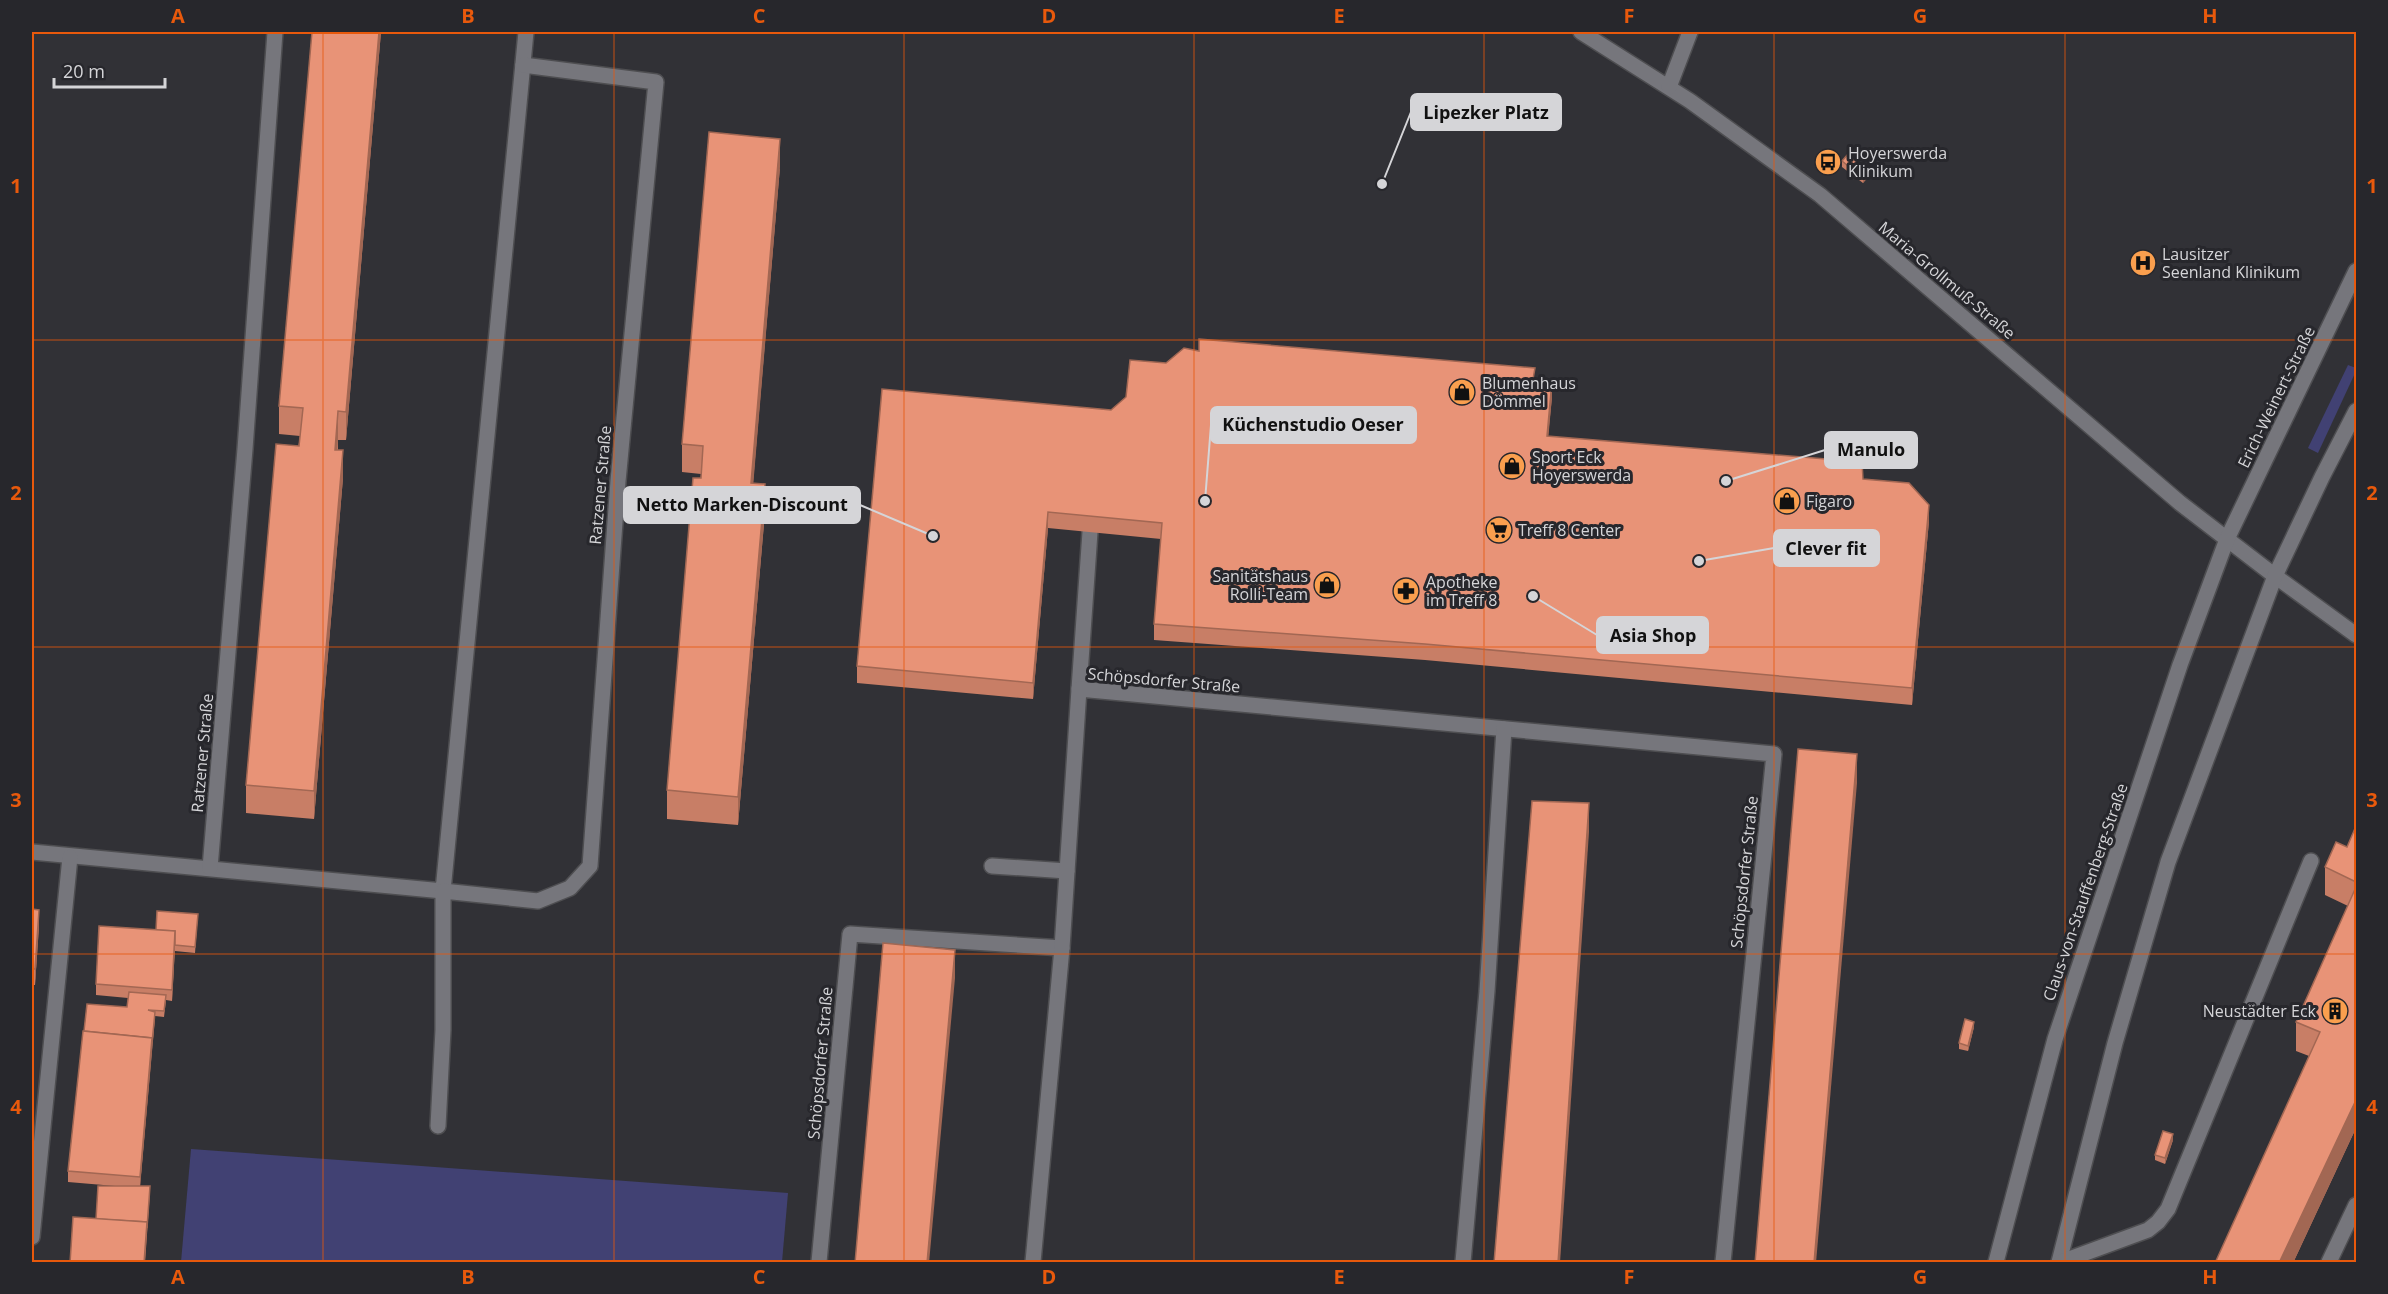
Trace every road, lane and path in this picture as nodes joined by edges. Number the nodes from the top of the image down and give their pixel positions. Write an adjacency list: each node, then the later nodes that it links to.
1 (275, 32): 19 (street, Ratzener Straße)
2 (526, 32): 5 (street)
3 (1581, 32): 6 (street, Maria-Grollmuß-Straße)
4 (1690, 32): 6 (street)
5 (523, 65): 21 (street); 21 (street, Ratzener Straße)
6 (1669, 87): 10 (street, Maria-Grollmuß-Straße)
7 (2356, 271): 10 (street, Erich-Weinert-Straße)
8 (2356, 411): 11 (street)
9 (1090, 532): 13 (street)
10 (2227, 539): 11 (street, Maria-Grollmuß-Straße); 30 (street, Claus-von-Stauffenberg-Straße)
11 (2275, 576): 12 (street, Maria-Grollmuß-Straße); 31 (street)
12 (2356, 635)
13 (1079, 689): 14 (street, Schöpsdorfer Straße); 20 (street, Schöpsdorfer Straße)
14 (1504, 729): 28 (street); 29 (street, Schöpsdorfer Straße)
15 (32, 852): 16 (street, Ratzener Straße)
16 (70, 857): 19 (street, Ratzener Straße); 25 (street)
17 (2311, 861): 31 (street)
18 (992, 866): 20 (street)
19 (210, 868): 21 (street, Ratzener Straße)
20 (1067, 871): 22 (street, Schöpsdorfer Straße)
21 (443, 891): 23 (street)
22 (1062, 948): 26 (street, Schöpsdorfer Straße); 27 (street, Schöpsdorfer Straße)
23 (438, 1126)
24 (2356, 1205): 32 (street)
25 (32, 1237)
26 (819, 1263)
27 (1033, 1263)
28 (1463, 1263)
29 (1723, 1263)
30 (1996, 1263)
31 (2060, 1263)
32 (2329, 1263)

